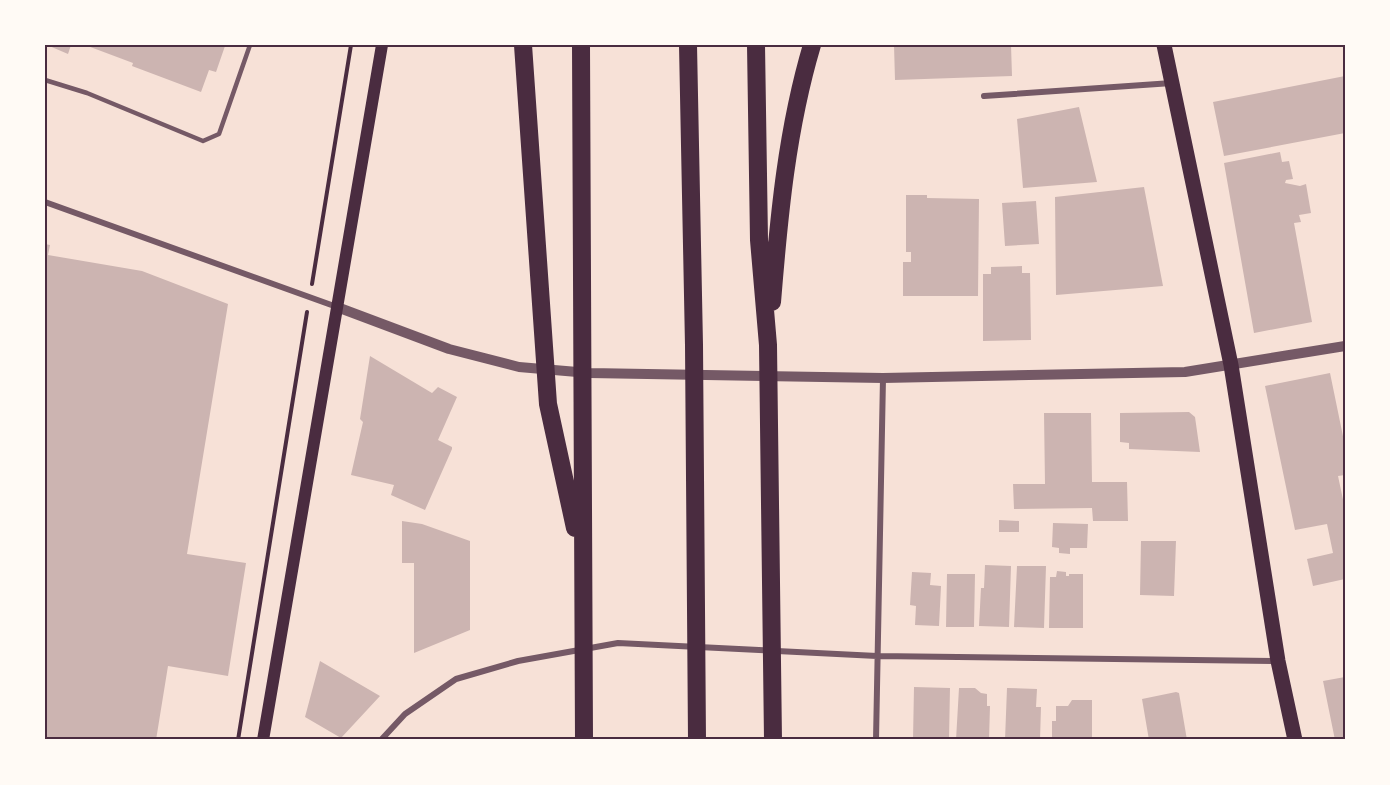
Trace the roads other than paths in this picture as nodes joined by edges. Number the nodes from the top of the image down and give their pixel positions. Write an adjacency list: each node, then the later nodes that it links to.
1 (250, 45): 9 (lane)
2 (382, 45): 13 (main road)
3 (523, 45): 18 (highway)
4 (581, 45): 18 (highway)
5 (688, 45): 24 (highway)
6 (756, 45): 14 (highway)
7 (812, 45): 14 (highway)
8 (1164, 45): 10 (main road)
9 (45, 80)
10 (1172, 82): 11 (street); 16 (main road)
11 (984, 96)
12 (45, 202): 13 (street)
13 (337, 307): 17 (street); 21 (main road)
14 (768, 345): 25 (highway)
15 (1345, 346): 16 (street)
16 (1231, 365): 17 (street); 20 (main road)
17 (883, 378): 19 (street)
18 (583, 565): 23 (highway)
19 (877, 656): 20 (street); 22 (street); 26 (street)
20 (1278, 661): 27 (main road)
21 (263, 740)
22 (381, 740)
23 (584, 740)
24 (697, 740)
25 (773, 740)
26 (876, 740)
27 (1295, 740)

